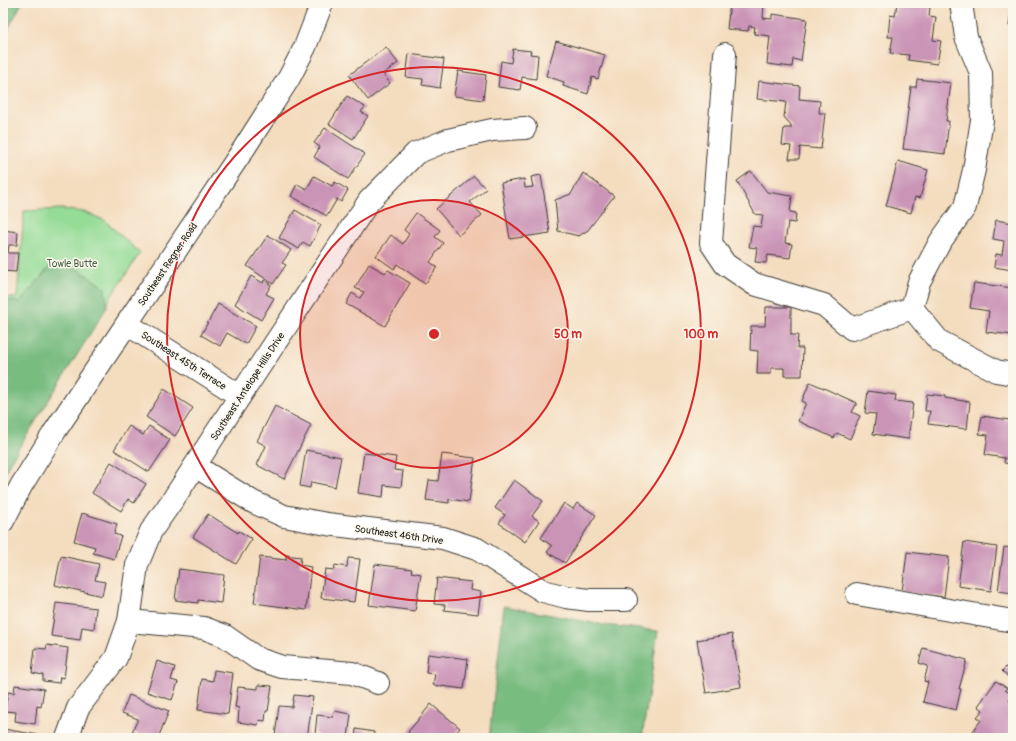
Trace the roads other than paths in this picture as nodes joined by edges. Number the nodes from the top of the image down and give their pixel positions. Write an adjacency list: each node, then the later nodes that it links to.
1 (322, 3): 6 (street, Southeast Regner Road)
2 (961, 3): 5 (street)
3 (725, 54): 5 (street)
4 (525, 128): 8 (street, Southeast Antelope Hills Drive)
5 (912, 308): 7 (street)
6 (127, 324): 8 (street, Southeast 45th Terrace); 10 (street, Southeast Regner Road)
7 (1013, 374)
8 (240, 396): 9 (street, Southeast Antelope Hills Drive)
9 (196, 466): 12 (street, Southeast 46th Drive); 13 (street, Southeast Antelope Hills Drive)
10 (3, 522)
11 (857, 594): 14 (street)
12 (626, 600)
13 (129, 620): 15 (street); 16 (street, Southeast Antelope Hills Drive)
14 (1013, 621)
15 (378, 683)
16 (67, 738)

